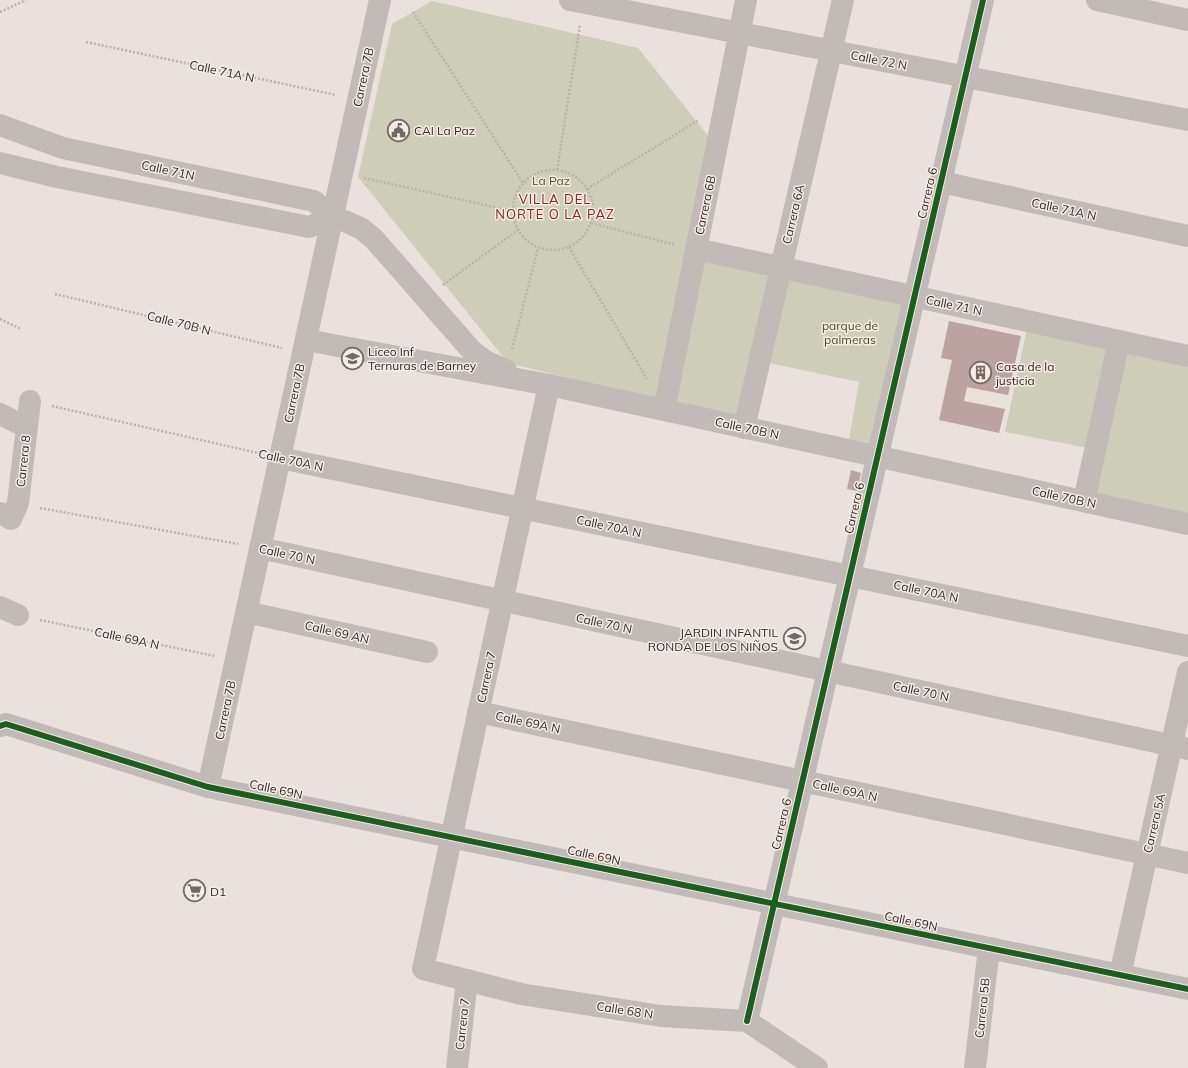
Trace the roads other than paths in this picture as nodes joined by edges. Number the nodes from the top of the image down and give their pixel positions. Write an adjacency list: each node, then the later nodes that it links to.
1 (380, 0): 16 (street, Carrera 7B)
2 (746, 0): 9 (street, Carrera 6B)
3 (843, 0): 10 (street, Carrera 6A)
4 (983, 0): 11 (street, Carrera 6)
5 (1097, 0): 8 (street)
6 (577, 1): 7 (street, Calle 72 N)
7 (625, 5): 9 (street, Calle 72 N)
8 (1188, 20)
9 (740, 33): 10 (street, Calle 72 N); 18 (street, Carrera 6B)
10 (831, 50): 11 (street, Calle 72 N); 19 (street, Carrera 6A)
11 (965, 76): 12 (street, Calle 72 N); 15 (street, Carrera 6)
12 (1188, 120)
13 (0, 125): 16 (street, Calle 71N)
14 (0, 163): 16 (street)
15 (941, 182): 17 (street, Calle 71A N); 20 (street, Carrera 6)
16 (332, 217): 22 (street, Carrera 7B); 24 (street, Calle 71N)
17 (1188, 236)
18 (696, 250): 19 (street, Calle 71 N); 26 (street, Carrera 6B)
19 (781, 268): 20 (street, Calle 71 N); 29 (street, Carrera 6A)
20 (914, 297): 21 (street, Calle 71 N); 30 (street, Carrera 6)
21 (1119, 341): 23 (street, Calle 71 N); 32 (street)
22 (304, 346): 24 (street, Calle 70B N); 31 (street, Carrera 7B)
23 (1188, 356)
24 (549, 385): 26 (street, Calle 70B N); 33 (street, Carrera 7)
25 (30, 402): 28 (street, Carrera 8)
26 (664, 410): 29 (street, Calle 70B N)
27 (0, 414): 28 (street)
28 (26, 427): 34 (street, Carrera 8)
29 (744, 428): 30 (street, Calle 70B N)
30 (877, 456): 32 (street, Calle 70B N); 37 (street, Carrera 6)
31 (280, 458): 33 (street, Calle 70A N); 36 (street, Carrera 7B)
32 (1084, 501): 35 (street, Calle 70B N)
33 (522, 508): 37 (street, Calle 70A N); 38 (street, Carrera 7)
34 (10, 512)
35 (1188, 524)
36 (260, 548): 38 (street, Calle 70 N); 39 (street, Carrera 7B)
37 (850, 576): 40 (street, Calle 70A N); 42 (street, Carrera 6)
38 (502, 601): 42 (street, Calle 70 N); 44 (street, Carrera 7)
39 (246, 612): 41 (street, Calle 69 AN); 48 (street, Carrera 7B)
40 (1188, 646)
41 (427, 652)
42 (828, 671): 46 (street, Calle 70 N); 47 (street, Carrera 6)
43 (1188, 672): 46 (street, Carrera 5A)
44 (478, 712): 47 (street, Calle 69A N); 49 (street, Carrera 7)
45 (0, 726): 48 (street, Calle 69N)
46 (1180, 747): 50 (street, Carrera 5A)
47 (802, 781): 50 (street, Calle 69A N); 52 (street, Carrera 6)
48 (208, 787): 49 (street, Calle 69N)
49 (451, 837): 52 (street, Calle 69N); 54 (street, Carrera 7)
50 (1147, 854): 51 (street, Calle 69A N); 55 (street, Carrera 5A)
51 (1188, 863)
52 (774, 904): 53 (street, Calle 69N); 58 (street, Carrera 6)
53 (989, 948): 55 (street, Calle 69N); 61 (street, Carrera 5B)
54 (422, 969): 56 (street, Calle 68 N)
55 (1120, 975): 57 (street, Calle 69N)
56 (467, 980): 58 (street, Calle 68 N); 59 (street, Carrera 7)
57 (1188, 989)
58 (747, 1021): 60 (street)
59 (457, 1068)
60 (817, 1068)
61 (975, 1068)

